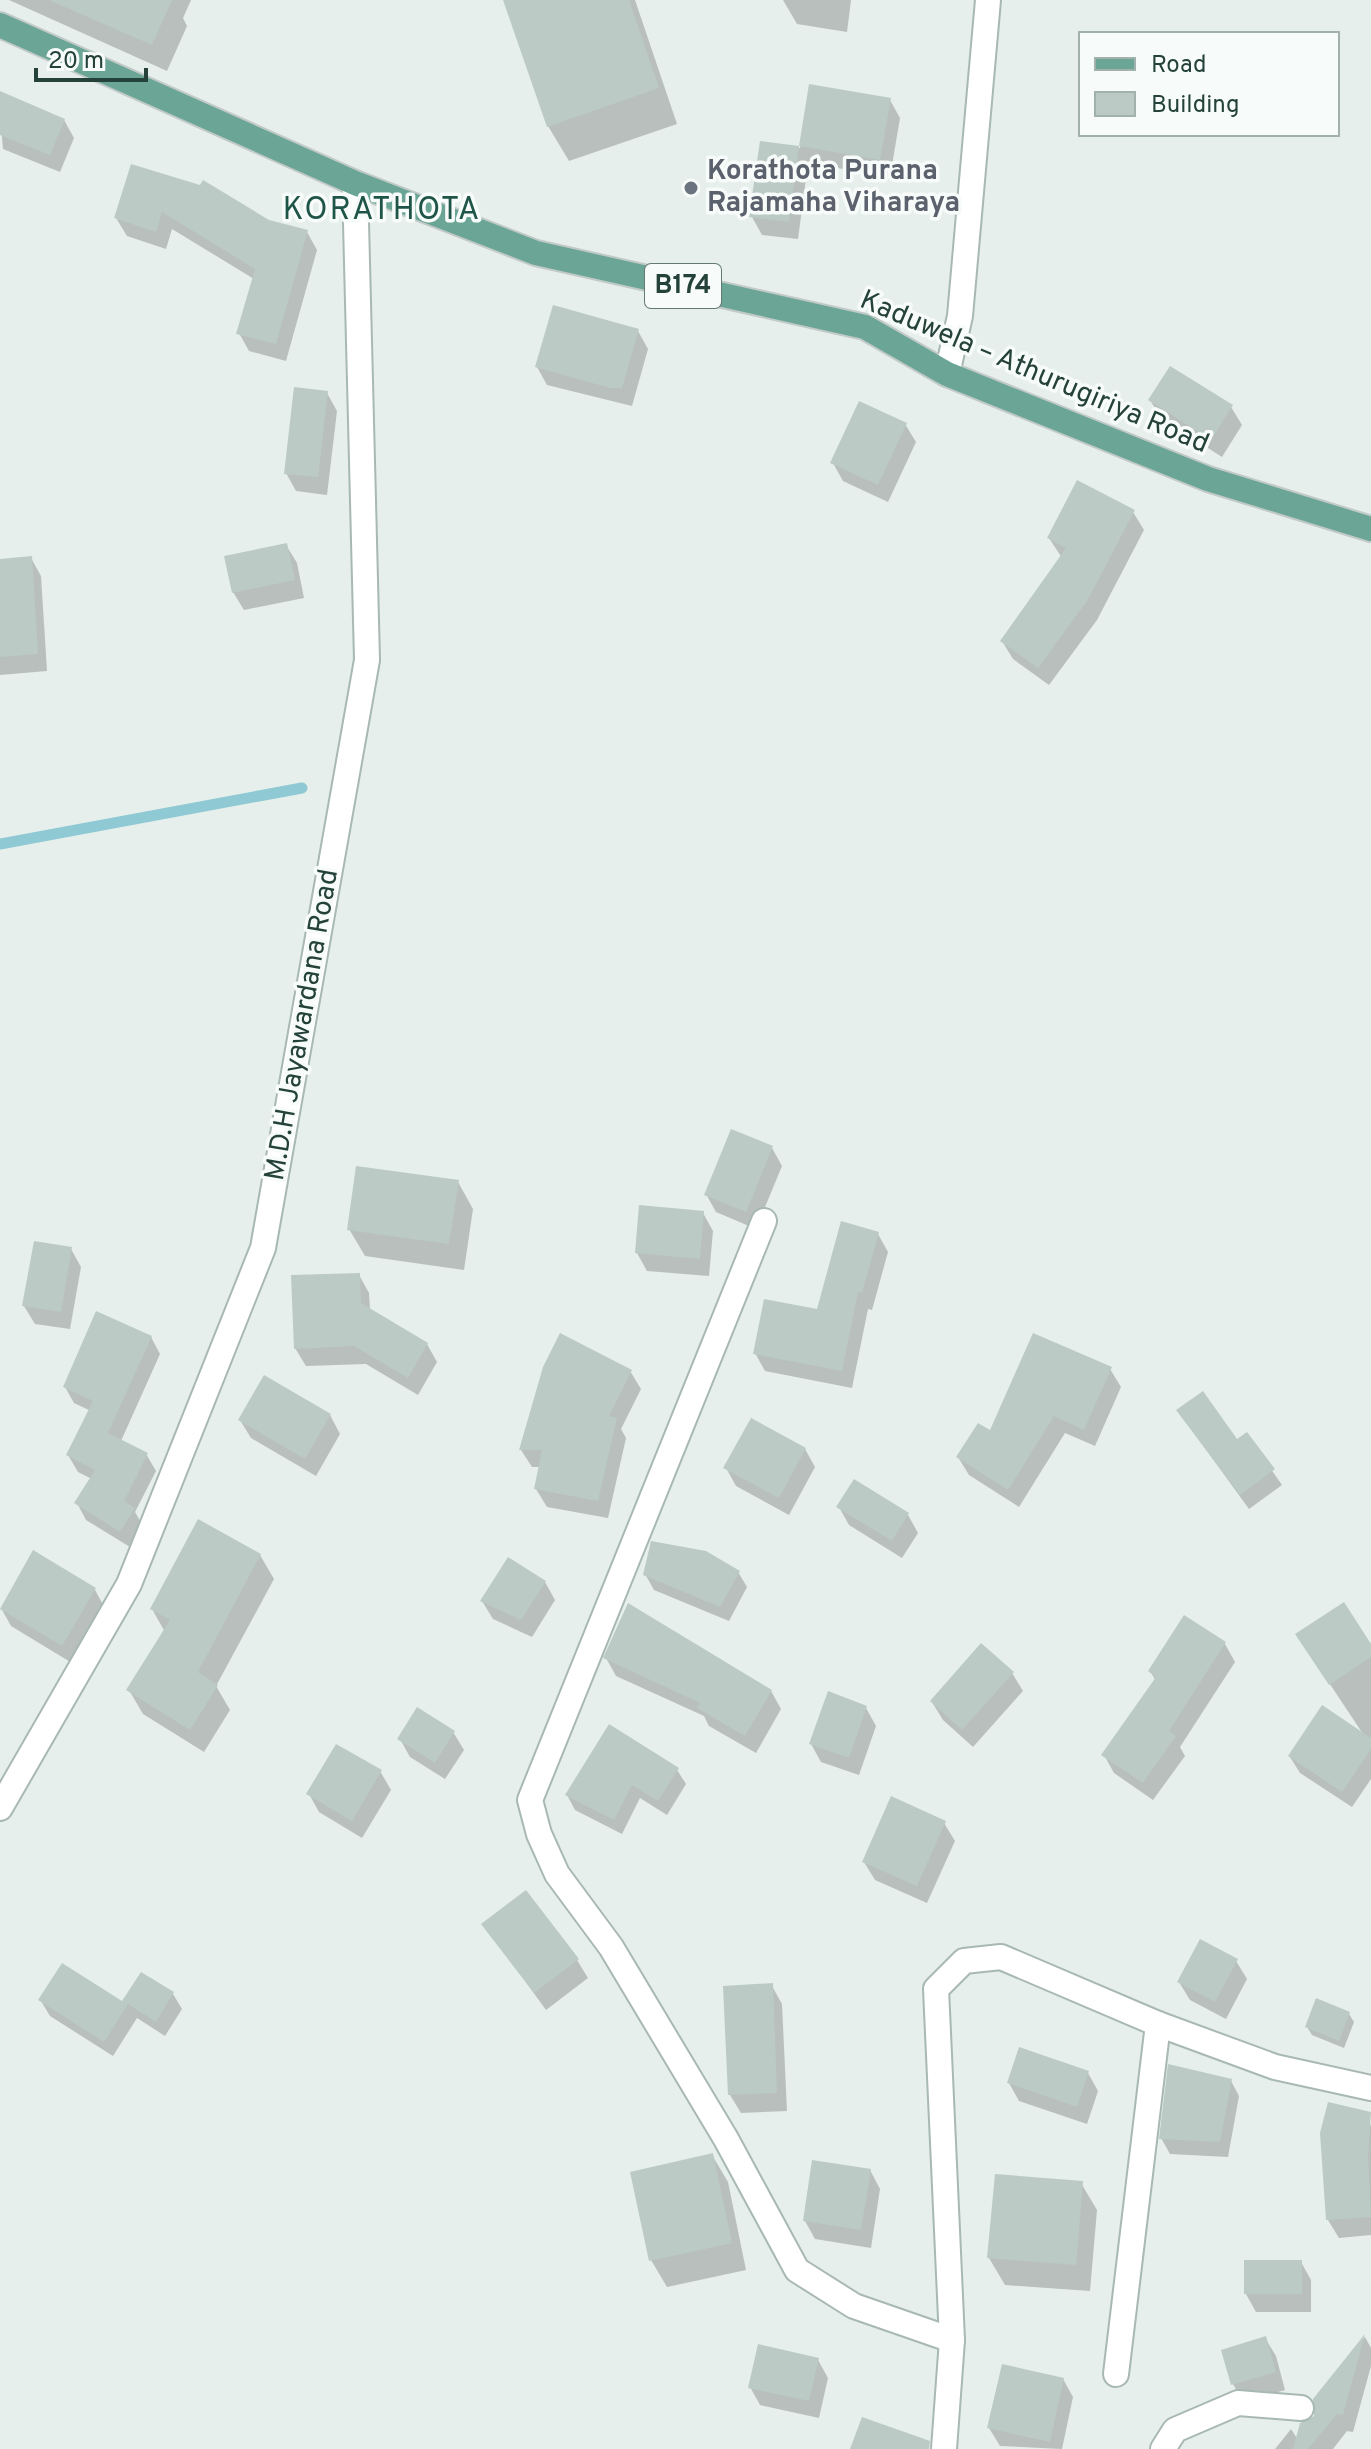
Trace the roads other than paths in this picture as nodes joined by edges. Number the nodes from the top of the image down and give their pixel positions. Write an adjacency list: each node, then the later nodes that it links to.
1 (988, 0): 4 (street)
2 (0, 25): 3 (main road, Kaduwela – Athurugiriya Road / B174)
3 (355, 183): 4 (main road, Kaduwela – Athurugiriya Road / B174); 7 (street, M.D.H Jayawardana Road)
4 (947, 374): 5 (main road, Kaduwela – Athurugiriya Road / B174)
5 (1371, 529)
6 (764, 1221): 10 (street)
7 (0, 1808)
8 (1158, 2024): 9 (street); 10 (street); 11 (street)
9 (1371, 2088)
10 (952, 2340): 13 (street)
11 (1116, 2374)
12 (1301, 2408): 14 (street)
13 (946, 2448)
14 (1163, 2449)

